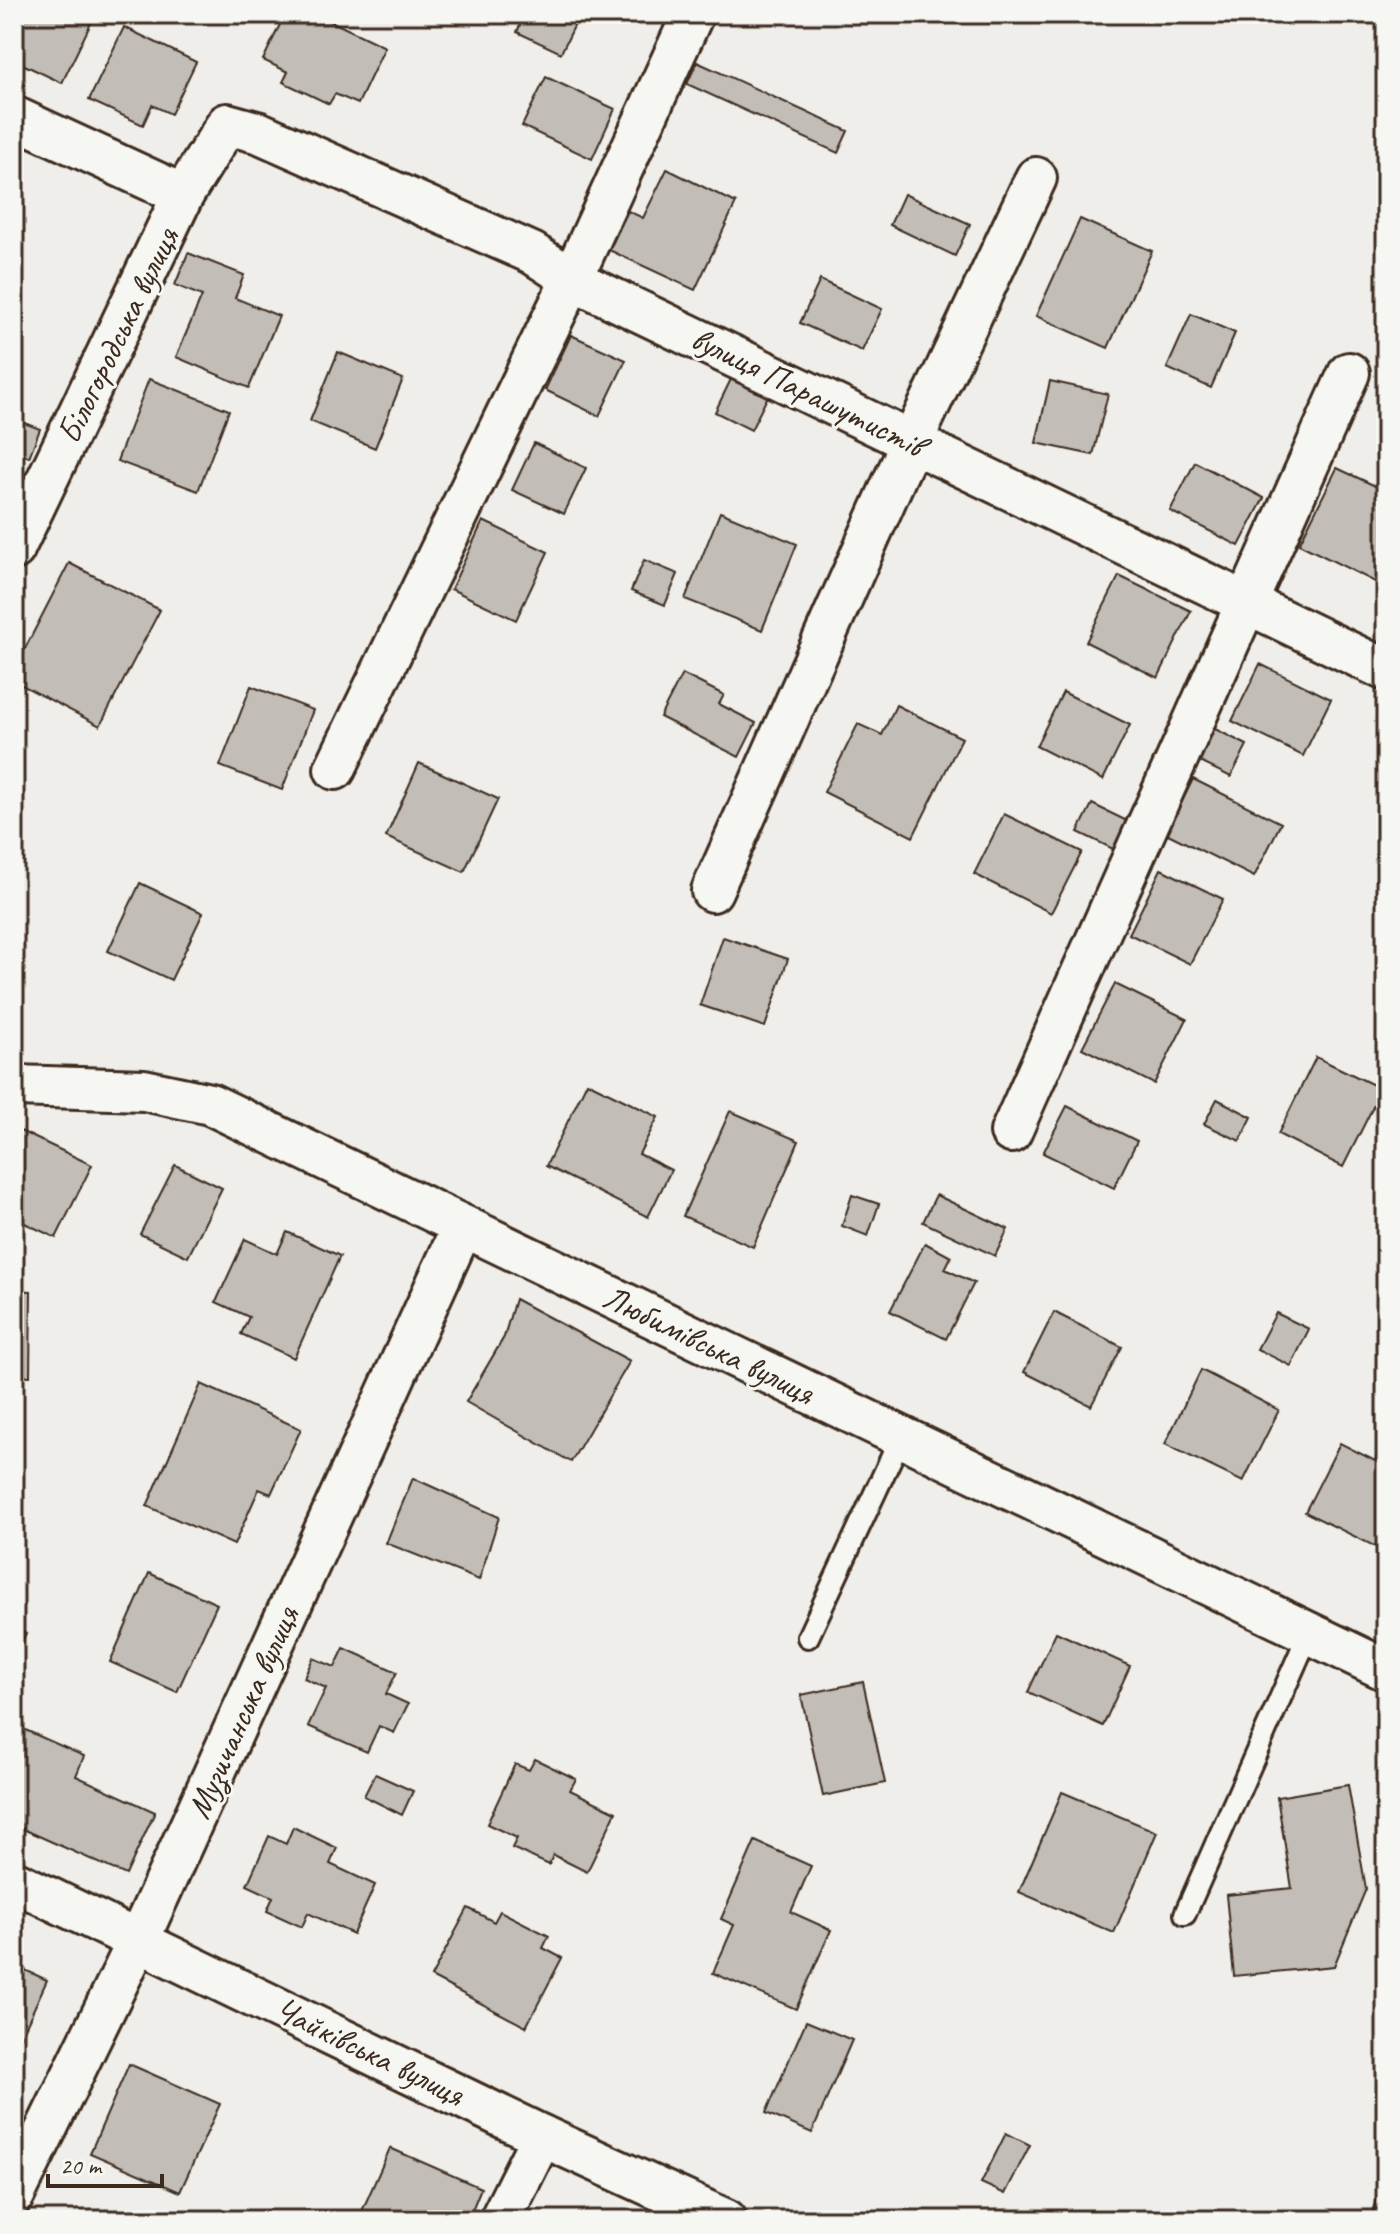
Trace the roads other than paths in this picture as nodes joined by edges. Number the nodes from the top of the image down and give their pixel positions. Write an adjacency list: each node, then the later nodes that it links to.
1 (693, 14): 6 (street)
2 (14, 117): 5 (street)
3 (227, 124): 5 (street, Білогородська вулиця); 6 (street, вулиця Парашутистів)
4 (1036, 178): 8 (street)
5 (183, 195): 9 (street, Білогородська вулиця)
6 (572, 279): 8 (street, вулиця Парашутистів); 12 (street)
7 (1349, 373): 10 (street)
8 (912, 441): 10 (street, вулиця Парашутистів); 13 (street)
9 (14, 549)
10 (1248, 604): 11 (street, вулиця Парашутистів); 15 (street)
11 (1386, 670)
12 (335, 769)
13 (712, 891)
14 (14, 1086): 16 (street, Любимівська вулиця)
15 (1011, 1132)
16 (463, 1226): 17 (street, Любимівська вулиця); 23 (street, Музичанська вулиця)
17 (901, 1437): 18 (street, Любимівська вулиця); 19 (lane)
18 (1309, 1633): 20 (street, Любимівська вулиця); 22 (lane)
19 (808, 1637)
20 (1386, 1670)
21 (14, 1881): 23 (street, Чайківська вулиця)
22 (1185, 1914)
23 (139, 1939): 24 (street, Чайківська вулиця); 25 (street, Музичанська вулиця)
24 (542, 2136): 26 (street); 27 (street, Чайківська вулиця)
25 (14, 2195)
26 (500, 2220)
27 (726, 2220)

